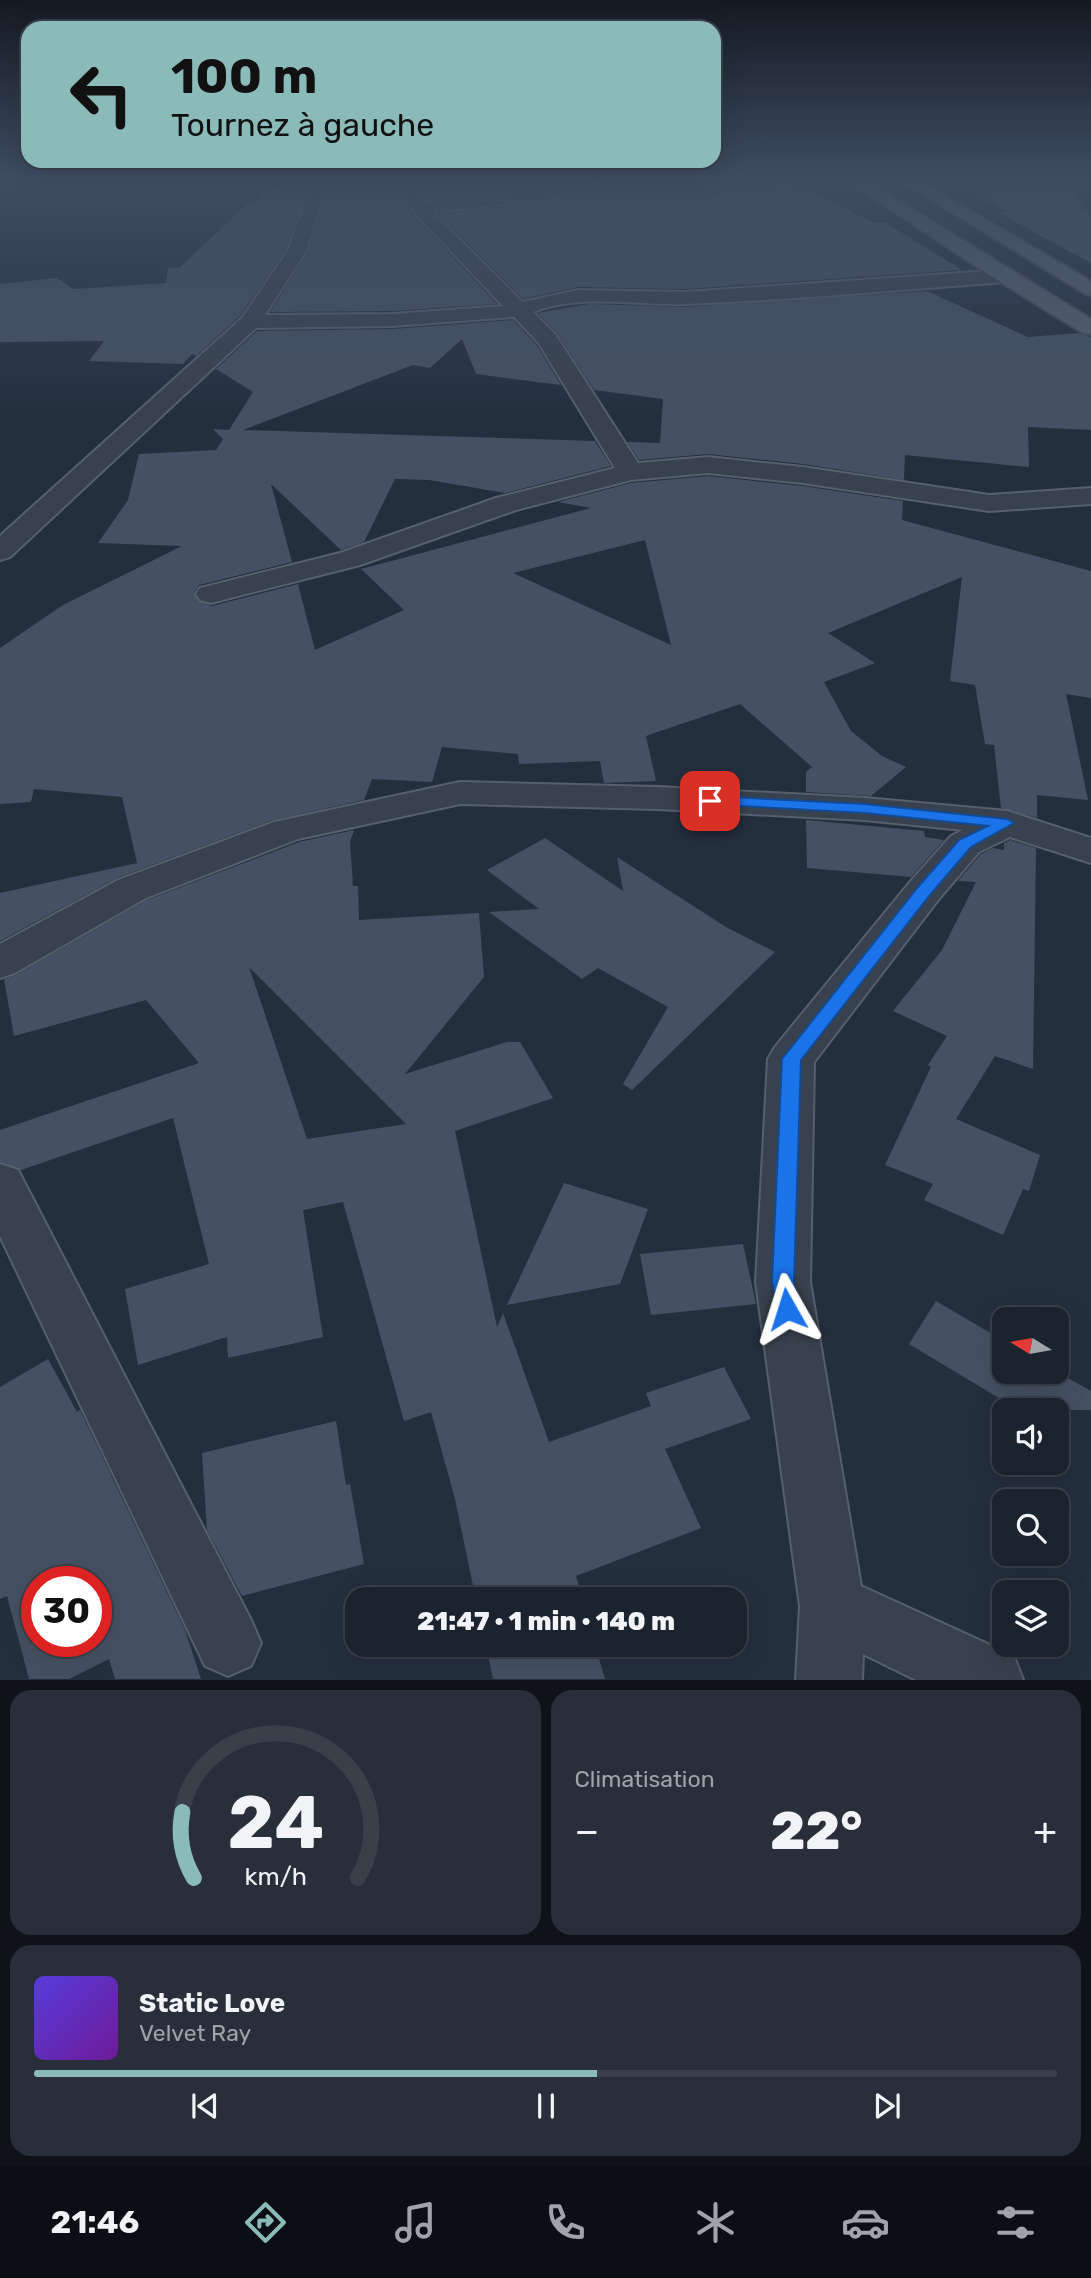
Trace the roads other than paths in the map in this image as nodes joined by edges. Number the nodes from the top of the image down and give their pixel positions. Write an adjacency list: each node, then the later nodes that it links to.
1 (292, 258): 12 (street)
2 (467, 258): 11 (street)
3 (976, 258): 8 (main road)
4 (1008, 258): 10 (main road)
5 (1041, 258): 9 (main road)
6 (1069, 258): 7 (main road)
7 (1091, 271)
8 (1004, 276): 11 (street); 13 (main road)
9 (1091, 289)
10 (1091, 309)
11 (517, 312): 12 (street); 14 (street)
12 (250, 322): 16 (street)
13 (1091, 328)
14 (630, 472): 15 (street); 17 (street)
15 (1091, 496)
16 (0, 551)
17 (211, 594)
18 (1007, 823): 19 (street); 20 (street); 22 (street)
19 (1091, 851)
20 (0, 963)
21 (0, 1184): 23 (street)
22 (832, 1606): 24 (street); 25 (street)
23 (228, 1643)
24 (829, 1679)
25 (990, 1679)

